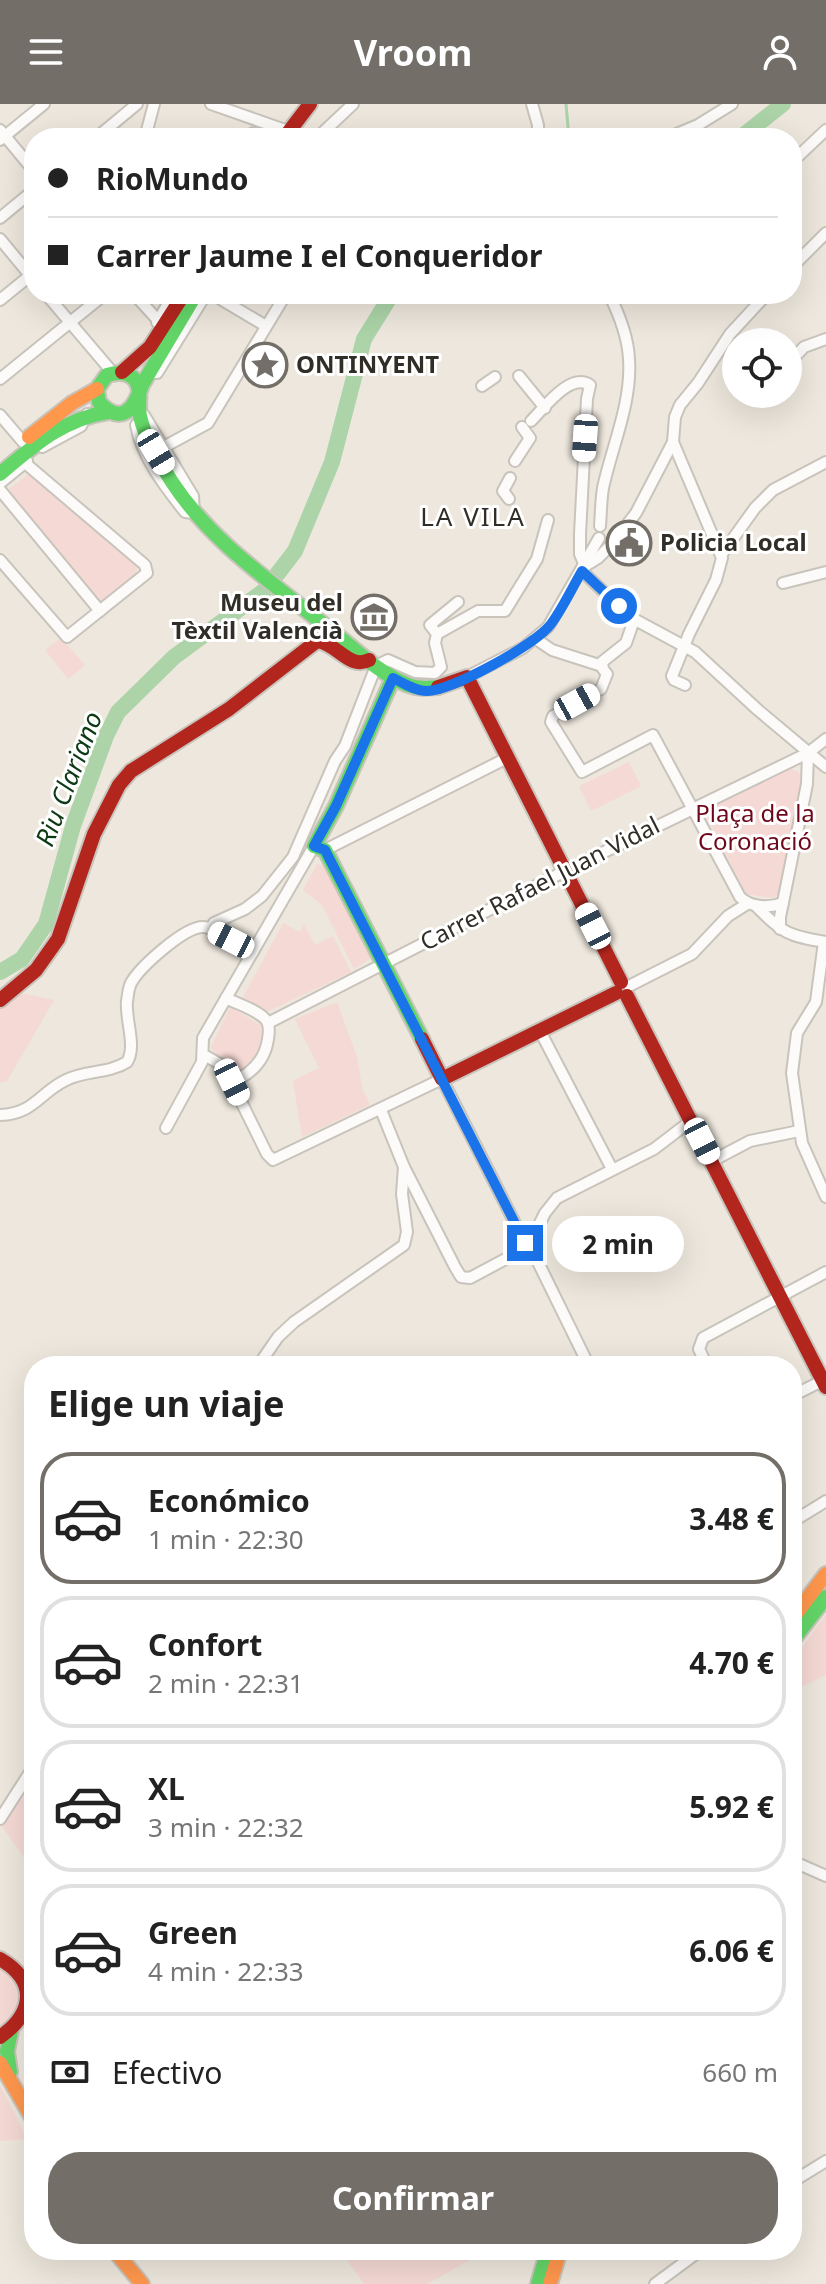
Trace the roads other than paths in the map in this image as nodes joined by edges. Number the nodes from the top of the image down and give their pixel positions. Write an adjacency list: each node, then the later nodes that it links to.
1 (44, 104): 17 (street)
2 (137, 104): 9 (street)
3 (154, 104): 10 (street)
4 (211, 104): 11 (street)
5 (310, 104): 12 (street)
6 (353, 104): 13 (street)
7 (532, 104): 14 (street)
8 (732, 104): 15 (street)
9 (108, 128)
10 (148, 128)
11 (269, 128)
12 (291, 128)
13 (328, 128)
14 (538, 128)
15 (691, 128)
16 (826, 130): 18 (street)
17 (2, 135): 19 (street)
18 (802, 153)
19 (24, 160)
20 (24, 198): 21 (street)
21 (0, 218)
22 (826, 233): 24 (street)
23 (0, 239): 27 (street)
24 (817, 242): 25 (street); 26 (street)
25 (826, 251)
26 (802, 257)
27 (24, 266)
28 (24, 283): 29 (street)
29 (0, 300)
30 (54, 304): 41 (street)
31 (93, 304): 41 (street)
32 (142, 304): 42 (street)
33 (169, 304): 42 (street)
34 (176, 304): 42 (street)
35 (190, 304): 47 (street)
36 (200, 304): 47 (street)
37 (229, 304): 43 (street)
38 (280, 304): 43 (street)
39 (613, 304): 73 (street)
40 (758, 304): 60 (street)
41 (70, 323): 46 (street); 50 (street)
42 (160, 325): 46 (street)
43 (266, 326): 61 (street)
44 (826, 339): 45 (street)
45 (802, 349)
46 (117, 372): 52 (street); 53 (street)
47 (150, 373): 53 (street)
48 (519, 376): 54 (street)
49 (495, 377): 51 (street)
50 (0, 379)
51 (482, 386)
52 (97, 389): 55 (street); 59 (street)
53 (139, 400): 55 (street); 58 (street); 61 (street)
54 (545, 408): 64 (street); 77 (street)
55 (115, 413): 57 (street); 62 (street)
56 (0, 415): 59 (street)
57 (136, 425): 58 (street); 71 (street)
58 (148, 439): 71 (street)
59 (23, 442): 63 (street)
60 (673, 442): 75 (street); 77 (street)
61 (162, 448): 71 (street)
62 (25, 458): 66 (street); 68 (street); 80 (street)
63 (0, 461)
64 (515, 461)
65 (826, 462): 75 (street)
66 (0, 474)
67 (510, 478): 70 (street)
68 (0, 483)
69 (0, 490): 80 (street)
70 (509, 499)
71 (196, 516): 86 (street)
72 (548, 520): 81 (street)
73 (600, 526)
74 (599, 538): 77 (street)
75 (722, 554): 85 (street)
76 (0, 560): 80 (street)
77 (583, 568): 82 (street); 84 (street)
78 (826, 572): 79 (street)
79 (783, 583)
80 (100, 611)
81 (469, 616): 83 (street); 83 (street)
82 (634, 620): 85 (street); 87 (street)
83 (437, 634): 86 (street)
84 (536, 639): 87 (street); 88 (street)
85 (684, 646): 90 (street); 92 (street)
86 (372, 663): 89 (street); 102 (street); 109 (street)
87 (604, 670): 97 (street)
88 (467, 677): 89 (street); 93 (street)
89 (393, 678): 98 (street)
90 (685, 685)
91 (826, 739): 92 (street, Carrer Rafael Juan Vidal)
92 (808, 753): 94 (street, Carrer Rafael Juan Vidal); 95 (street); 96 (street)
93 (507, 758): 98 (street); 99 (street)
94 (784, 764): 96 (street); 97 (street, Carrer Rafael Juan Vidal)
95 (826, 767)
96 (808, 770): 100 (street)
97 (691, 809): 99 (street, Carrer Rafael Juan Vidal); 101 (street)
98 (320, 848): 105 (street); 106 (street)
99 (565, 871): 106 (street, Carrer Rafael Juan Vidal); 107 (street)
100 (783, 903): 101 (street); 103 (street)
101 (751, 904): 103 (street); 107 (street)
102 (210, 929): 105 (street); 116 (street)
103 (780, 929): 104 (street)
104 (825, 942): 119 (street)
105 (253, 952): 108 (street)
106 (384, 963): 110 (street, Carrer Rafael Juan Vidal); 113 (street)
107 (623, 989): 111 (street); 117 (street)
108 (226, 998): 110 (street); 112 (street)
109 (0, 1000)
110 (268, 1023): 114 (street)
111 (540, 1031): 113 (street); 122 (street)
112 (204, 1055): 114 (street); 118 (street)
113 (442, 1079): 115 (street); 124 (street)
114 (232, 1082): 115 (street)
115 (381, 1110): 121 (street)
116 (0, 1115)
117 (692, 1120): 120 (street); 122 (street)
118 (166, 1128)
119 (799, 1131): 120 (street); 123 (street)
120 (712, 1161): 126 (street)
121 (404, 1167): 124 (street); 127 (street)
122 (612, 1169): 124 (street)
123 (826, 1197)
124 (528, 1247): 128 (street)
125 (826, 1272): 126 (street)
126 (780, 1295): 129 (street); 130 (street)
127 (266, 1356)
128 (584, 1356)
129 (702, 1356)
130 (825, 1382): 131 (street)
131 (802, 1392)
132 (826, 1501): 133 (street)
133 (802, 1516)
134 (826, 1574): 137 (street)
135 (826, 1583): 138 (street)
136 (826, 1597): 139 (street)
137 (802, 1606)
138 (802, 1609)
139 (802, 1628)
140 (24, 1782): 141 (street)
141 (0, 1819)
142 (802, 1865): 144 (street)
143 (802, 1871): 144 (street)
144 (822, 1874)
145 (0, 1959): 146 (street)
146 (24, 1973)
147 (24, 2015): 148 (street)
148 (6, 2034): 150 (street)
149 (0, 2063): 150 (street)
150 (12, 2080): 151 (street)
151 (24, 2102)
152 (826, 2161): 153 (street)
153 (802, 2176)
154 (122, 2260): 158 (street)
155 (545, 2260): 159 (street)
156 (557, 2260): 160 (street)
157 (687, 2260): 161 (street)
158 (142, 2284)
159 (538, 2284)
160 (550, 2284)
161 (655, 2284)

